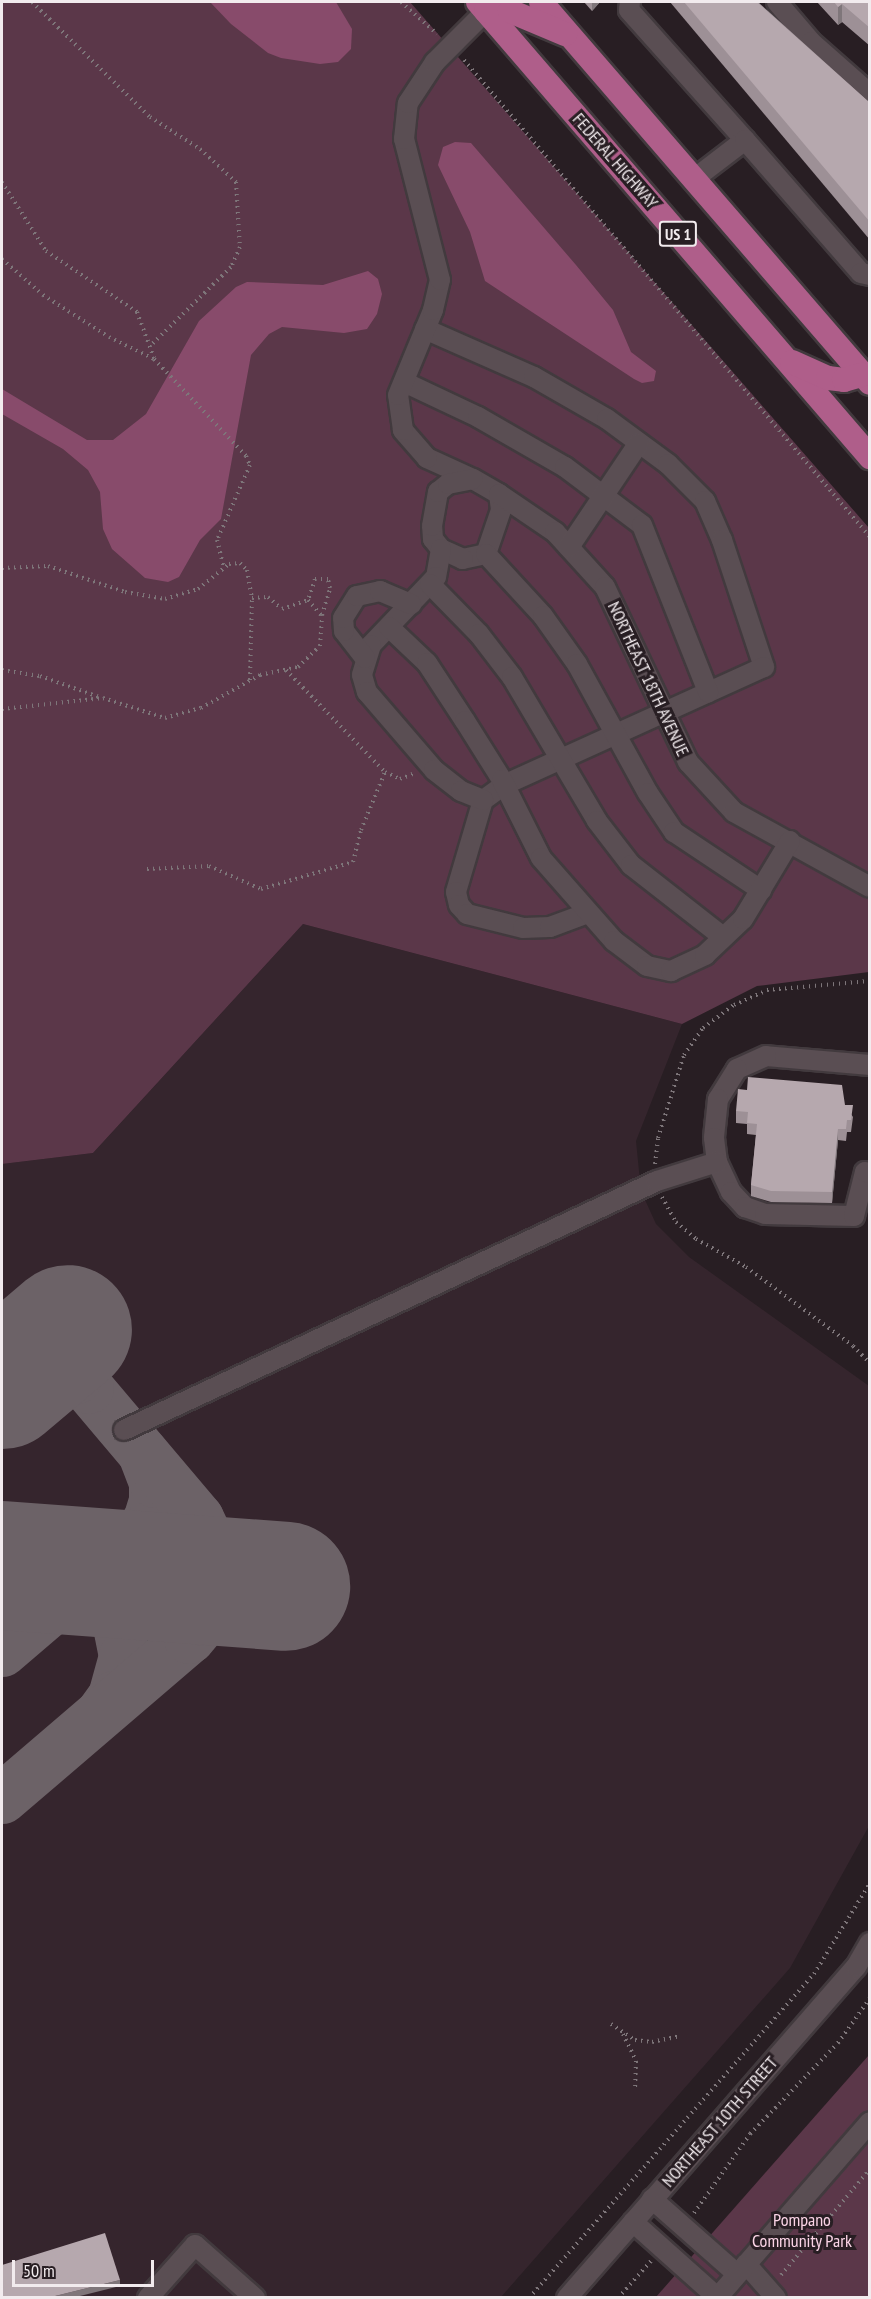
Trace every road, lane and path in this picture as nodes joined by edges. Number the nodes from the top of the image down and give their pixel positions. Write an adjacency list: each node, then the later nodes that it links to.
1 (32, 2): 16 (path)
2 (401, 2): 8 (path)
3 (541, 2): 7 (main road, US 1)
4 (630, 2): 10 (street)
5 (777, 2): 9 (street)
6 (482, 6): 7 (main road); 8 (street); 18 (main road, FEDERAL HIGHWAY / US 1)
7 (572, 38): 11 (main road, US 1)
8 (451, 46): 15 (street); 28 (path)
9 (870, 94)
10 (745, 140): 11 (street); 14 (street)
11 (694, 179): 19 (main road, US 1)
12 (2, 182): 16 (path)
13 (2, 259): 17 (path)
14 (870, 275)
15 (425, 329): 20 (street); 21 (street)
16 (151, 345): 17 (path)
17 (154, 359): 33 (path)
18 (787, 360): 19 (main road); 22 (main road, FEDERAL HIGHWAY / US 1)
19 (867, 375)
20 (404, 382): 23 (street); 27 (street)
21 (639, 443): 27 (street); 44 (street)
22 (870, 457)
23 (427, 458): 24 (street); 25 (street)
24 (473, 479): 25 (street); 26 (street)
25 (438, 492): 30 (street)
26 (499, 494): 29 (street, NORTHEAST 18TH AVENUE); 31 (street)
27 (605, 496): 29 (street); 44 (street)
28 (870, 537)
29 (569, 547): 47 (street, NORTHEAST 18TH AVENUE)
30 (441, 549): 31 (street); 34 (street)
31 (486, 554): 48 (street)
32 (2, 568): 33 (path)
33 (224, 568): 35 (path)
34 (430, 584): 37 (street); 49 (street)
35 (252, 598): 36 (path); 43 (path)
36 (308, 600): 38 (path); 38 (path)
37 (411, 604): 39 (street); 40 (street)
38 (322, 615): 41 (path)
39 (389, 627): 40 (street); 52 (street)
40 (365, 658): 50 (street)
41 (286, 669): 43 (path); 51 (path)
42 (2, 670): 45 (path)
43 (250, 681): 45 (path)
44 (708, 692): 47 (street)
45 (103, 698): 46 (path)
46 (2, 709)
47 (663, 712): 48 (street); 54 (street, NORTHEAST 18TH AVENUE)
48 (616, 733): 49 (street); 57 (street)
49 (563, 760): 52 (street); 59 (street)
50 (432, 768): 51 (path); 53 (street)
51 (385, 772): 55 (path)
52 (504, 785): 53 (street); 58 (street)
53 (483, 800): 58 (street)
54 (790, 841): 56 (street, NORTHEAST 18TH AVENUE); 57 (street)
55 (147, 868)
56 (870, 887)
57 (761, 890): 59 (street)
58 (588, 913): 59 (street)
59 (723, 938)
60 (870, 981): 64 (path)
61 (870, 1065): 62 (street)
62 (717, 1162): 63 (street); 64 (street)
63 (870, 1173)
64 (657, 1181): 65 (path); 66 (street)
65 (870, 1363)
66 (124, 1430)
67 (870, 1883): 85 (path)
68 (870, 1943): 76 (street, NORTHEAST 10TH STREET)
69 (870, 1998): 78 (path)
70 (611, 2024): 71 (path)
71 (623, 2034): 72 (path); 73 (path)
72 (680, 2037)
73 (635, 2088)
74 (870, 2122): 80 (street)
75 (870, 2169): 81 (path)
76 (652, 2199): 77 (street, NORTHEAST 10TH STREET); 78 (street)
77 (633, 2222): 79 (street); 86 (street, NORTHEAST 10TH STREET)
78 (683, 2226): 80 (street)
79 (663, 2248): 83 (street); 87 (path)
80 (741, 2269): 83 (street); 88 (street)
81 (784, 2279)
82 (243, 2294): 84 (street)
83 (717, 2297)
84 (148, 2298)
85 (529, 2298)
86 (567, 2298)
87 (618, 2298)
88 (776, 2298)

